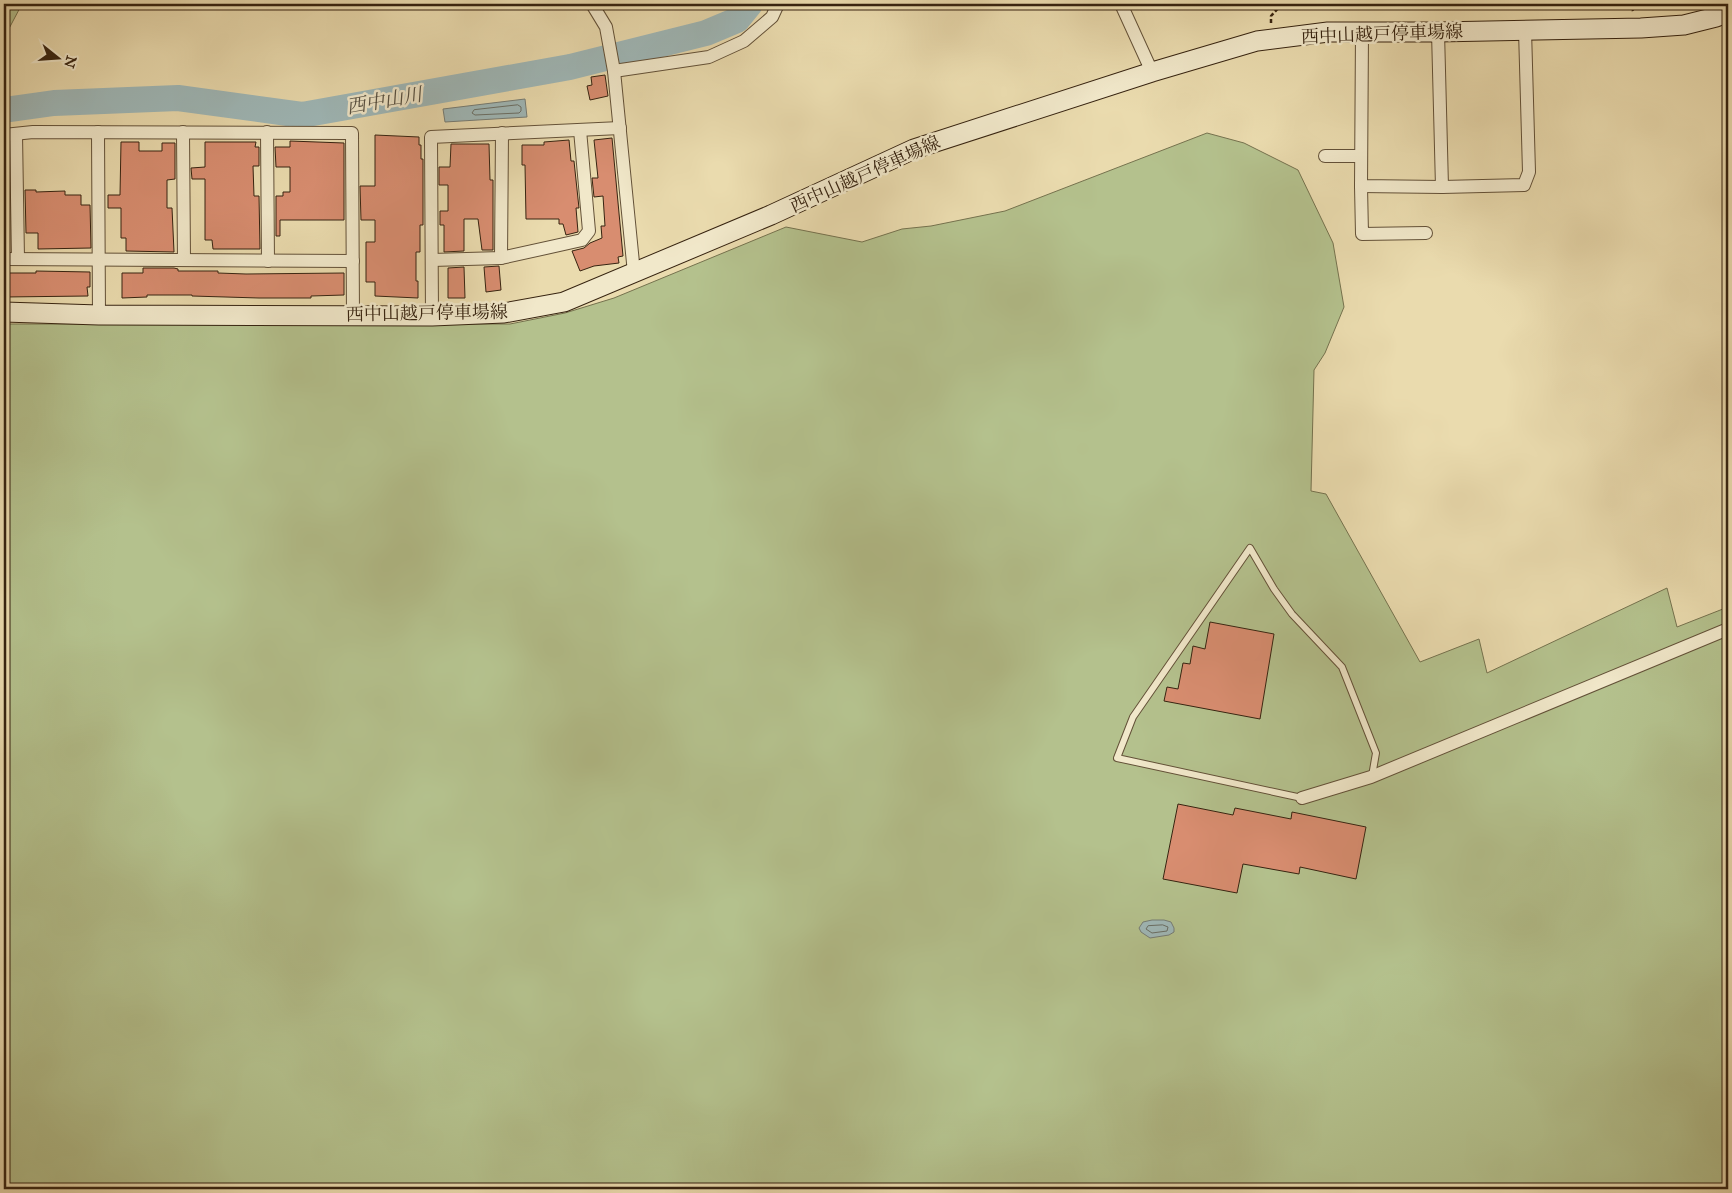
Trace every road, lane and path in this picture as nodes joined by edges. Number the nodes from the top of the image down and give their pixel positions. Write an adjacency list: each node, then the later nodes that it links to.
1 (592, 4): 10 (street)
2 (778, 4): 10 (street)
3 (1121, 4): 11 (street)
4 (1285, 4): 9 (path)
5 (1728, 12): 6 (main road, 西中山越戸停車場線)
6 (1525, 30): 8 (main road, 西中山越戸停車場線); 22 (street)
7 (1362, 32): 8 (main road, 西中山越戸停車場線); 9 (main road, 西中山越戸停車場線); 20 (street)
8 (1438, 32): 22 (street)
9 (1272, 39): 11 (main road, 西中山越戸停車場線)
10 (613, 69): 12 (street)
11 (1152, 72): 32 (main road, 西中山越戸停車場線)
12 (620, 128): 13 (street); 32 (street)
13 (580, 130): 18 (street); 24 (street)
14 (98, 132): 15 (street); 17 (street); 27 (street)
15 (182, 132): 16 (street); 28 (street)
16 (267, 132): 30 (street); 31 (street)
17 (10, 134): 26 (street)
18 (502, 134): 24 (street); 29 (street)
19 (1325, 156): 20 (street)
20 (1360, 156): 21 (street)
21 (1361, 186): 22 (street); 23 (street)
22 (1442, 187)
23 (1426, 233)
24 (501, 258): 29 (street)
25 (4, 259): 26 (street)
26 (18, 259): 27 (street)
27 (99, 260): 28 (street); 34 (street)
28 (184, 260): 30 (street)
29 (432, 260): 36 (street)
30 (268, 261): 31 (street)
31 (353, 261): 35 (street)
32 (634, 273): 36 (main road, 西中山越戸停車場線)
33 (4, 312): 34 (main road, 西中山越戸停車場線)
34 (98, 315): 35 (main road, 西中山越戸停車場線)
35 (353, 315): 36 (main road, 西中山越戸停車場線)
36 (432, 316)
37 (1728, 629): 38 (street)
38 (1372, 777): 39 (street); 39 (lane)
39 (1302, 798)

